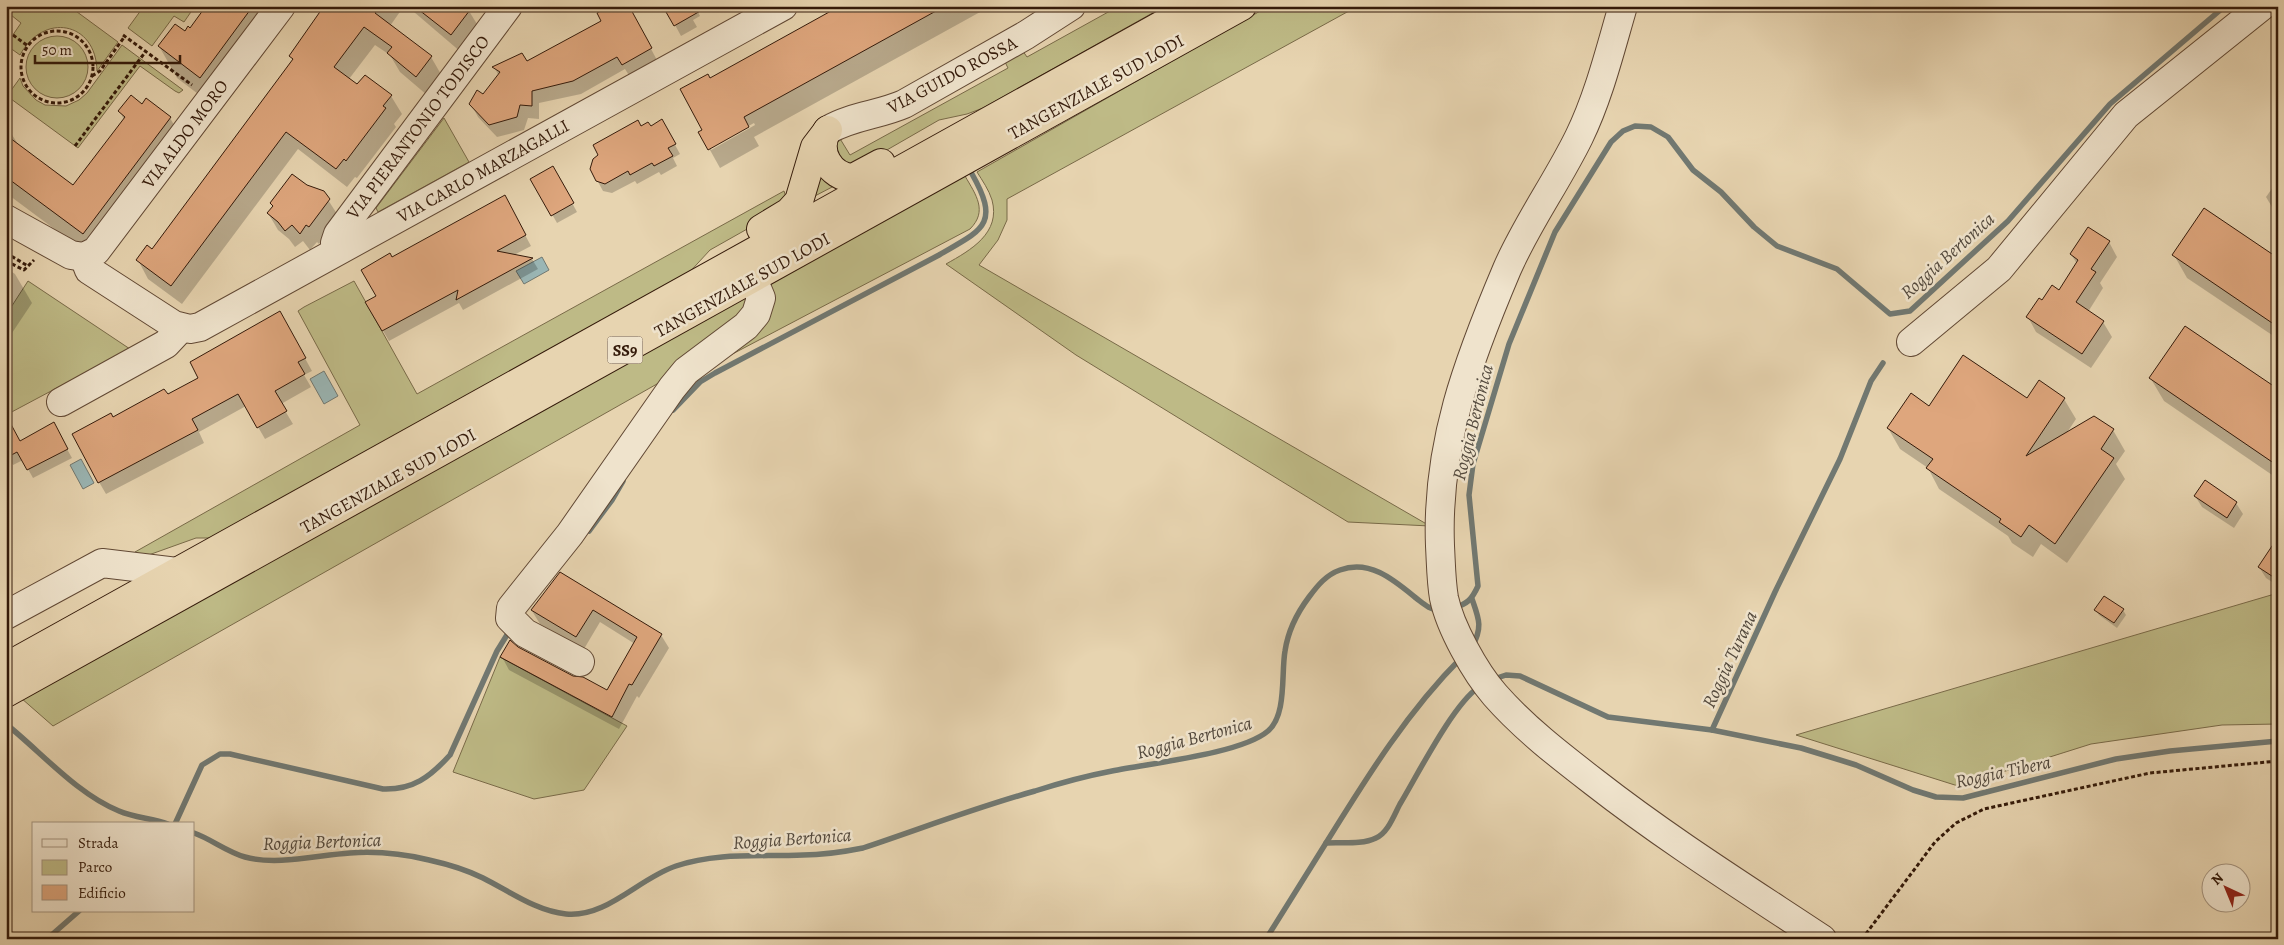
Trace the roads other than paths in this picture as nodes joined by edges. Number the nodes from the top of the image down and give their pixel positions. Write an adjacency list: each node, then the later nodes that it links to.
1 (281, 6): 15 (street, VIA ALDO MORO)
2 (508, 6): 14 (street, VIA PIERANTONIO TODISCO)
3 (783, 6): 14 (street, VIA CARLO MARZAGALLI)
4 (1071, 6): 10 (street, VIA GUIDO ROSSA)
5 (1196, 6): 9 (highway, TANGENZIALE SUD LODI / SS9)
6 (1242, 6): 16 (highway, TANGENZIALE SUD LODI / SS9)
7 (1623, 6): 26 (street)
8 (2262, 6): 19 (street)
9 (978, 128): 10 (highway); 17 (highway, TANGENZIALE SUD LODI / SS9)
10 (828, 130): 17 (highway)
11 (6, 209): 13 (street)
12 (6, 219): 13 (street)
13 (51, 243): 15 (street)
14 (338, 250): 18 (street, VIA CARLO MARZAGALLI)
15 (84, 257): 18 (street)
16 (753, 279): 23 (street); 25 (highway, TANGENZIALE SUD LODI / SS9)
17 (700, 282): 21 (highway, TANGENZIALE SUD LODI / SS9)
18 (181, 328): 20 (street)
19 (1911, 342)
20 (61, 402)
21 (177, 572): 22 (street); 24 (highway, TANGENZIALE SUD LODI / SS9)
22 (6, 615)
23 (580, 662)
24 (6, 667)
25 (6, 692)
26 (1822, 939)

